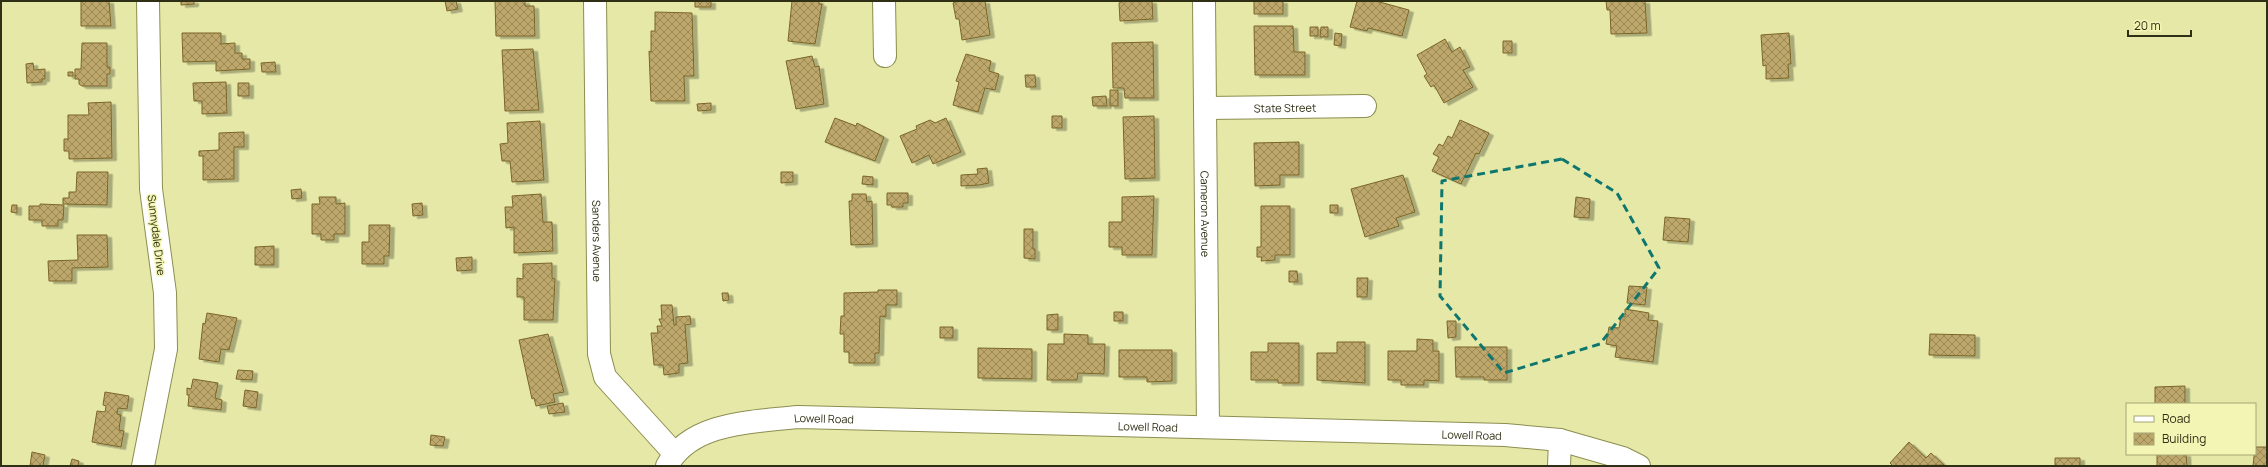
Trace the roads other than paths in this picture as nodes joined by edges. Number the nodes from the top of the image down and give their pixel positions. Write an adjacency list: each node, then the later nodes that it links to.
1 (148, 1): 11 (street, Sunnydale Drive)
2 (595, 1): 10 (street, Sanders Avenue)
3 (884, 1): 5 (street)
4 (1204, 1): 7 (street, Cameron Avenue)
5 (885, 56)
6 (1365, 106): 7 (street, State Street)
7 (1205, 108): 8 (street, Cameron Avenue)
8 (1208, 426): 9 (street, Lowell Road); 10 (street, Lowell Road)
9 (1560, 440): 12 (street); 13 (street, Lowell Road)
10 (670, 459)
11 (143, 466)
12 (1559, 466)
13 (1639, 466)

